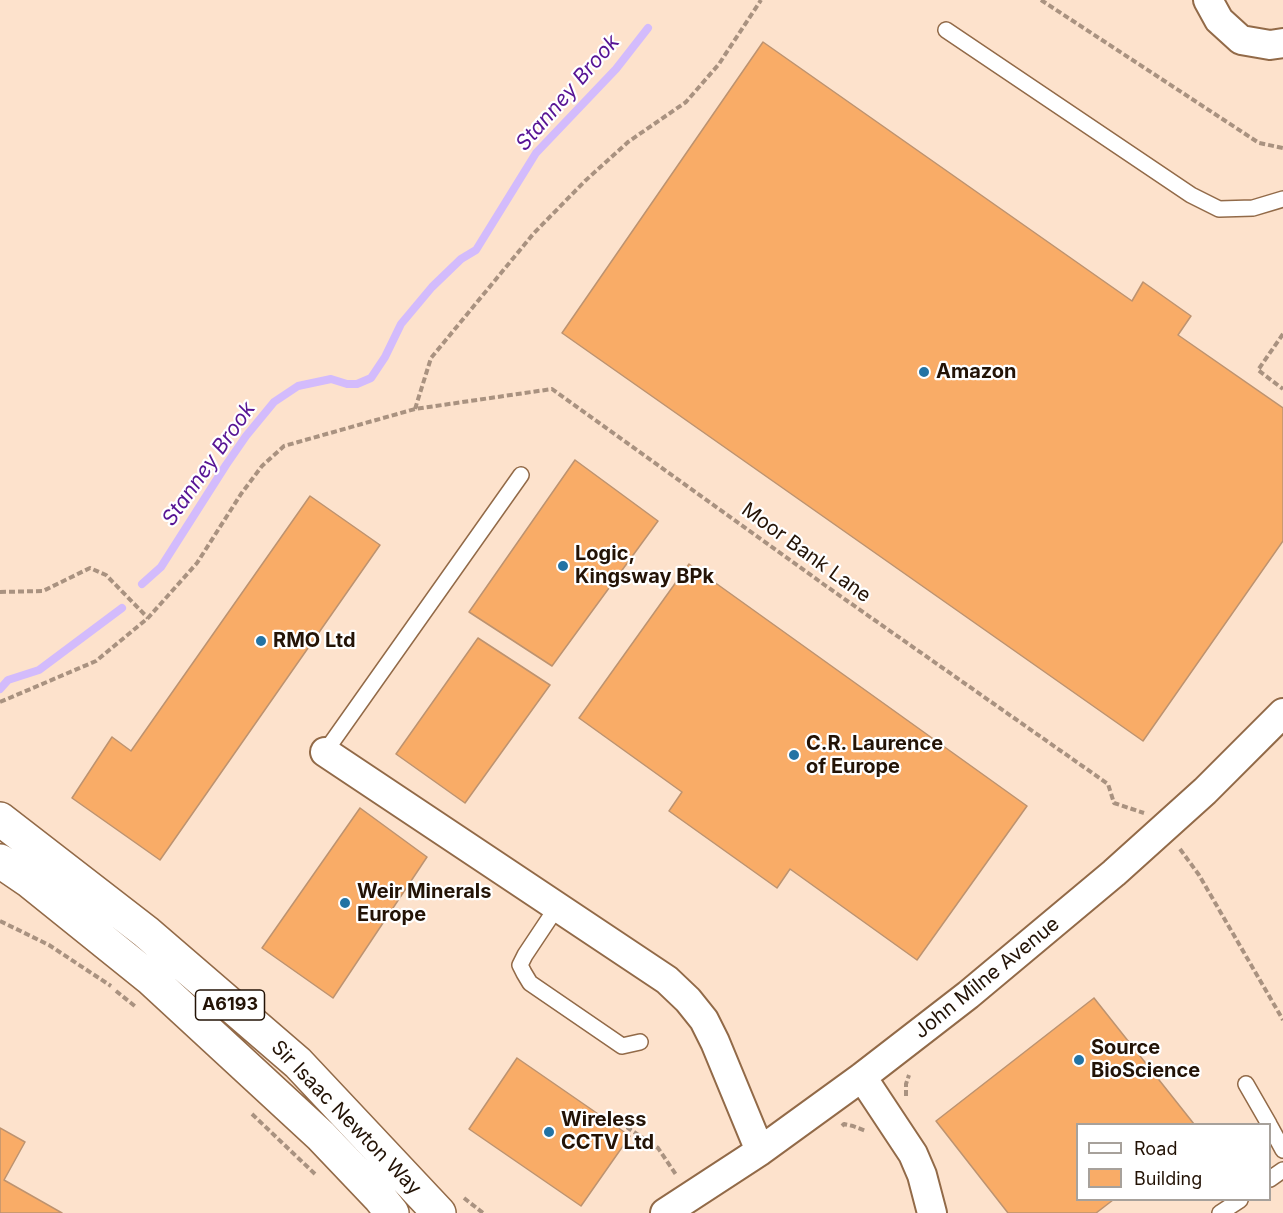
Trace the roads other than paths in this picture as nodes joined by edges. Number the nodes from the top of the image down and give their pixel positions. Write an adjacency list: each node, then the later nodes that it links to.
1 (1208, 0): 3 (street)
2 (946, 30): 4 (lane)
3 (1283, 43)
4 (1283, 199)
5 (521, 475): 7 (lane)
6 (1283, 713): 12 (street, John Milne Avenue)
7 (325, 752): 10 (street)
8 (0, 819): 19 (highway, Sir Isaac Newton Way / A6193)
9 (0, 861): 20 (highway, Sir Isaac Newton Way / A6193)
10 (557, 907): 11 (lane); 17 (street)
11 (640, 1042)
12 (862, 1077): 17 (street, John Milne Avenue); 22 (street)
13 (1246, 1084): 14 (lane)
14 (1268, 1123)
15 (1271, 1129): 16 (lane)
16 (1283, 1150)
17 (760, 1151): 21 (street, John Milne Avenue)
18 (1238, 1201): 23 (lane)
19 (454, 1208)
20 (392, 1213)
21 (665, 1213)
22 (933, 1213)
23 (1220, 1213)

